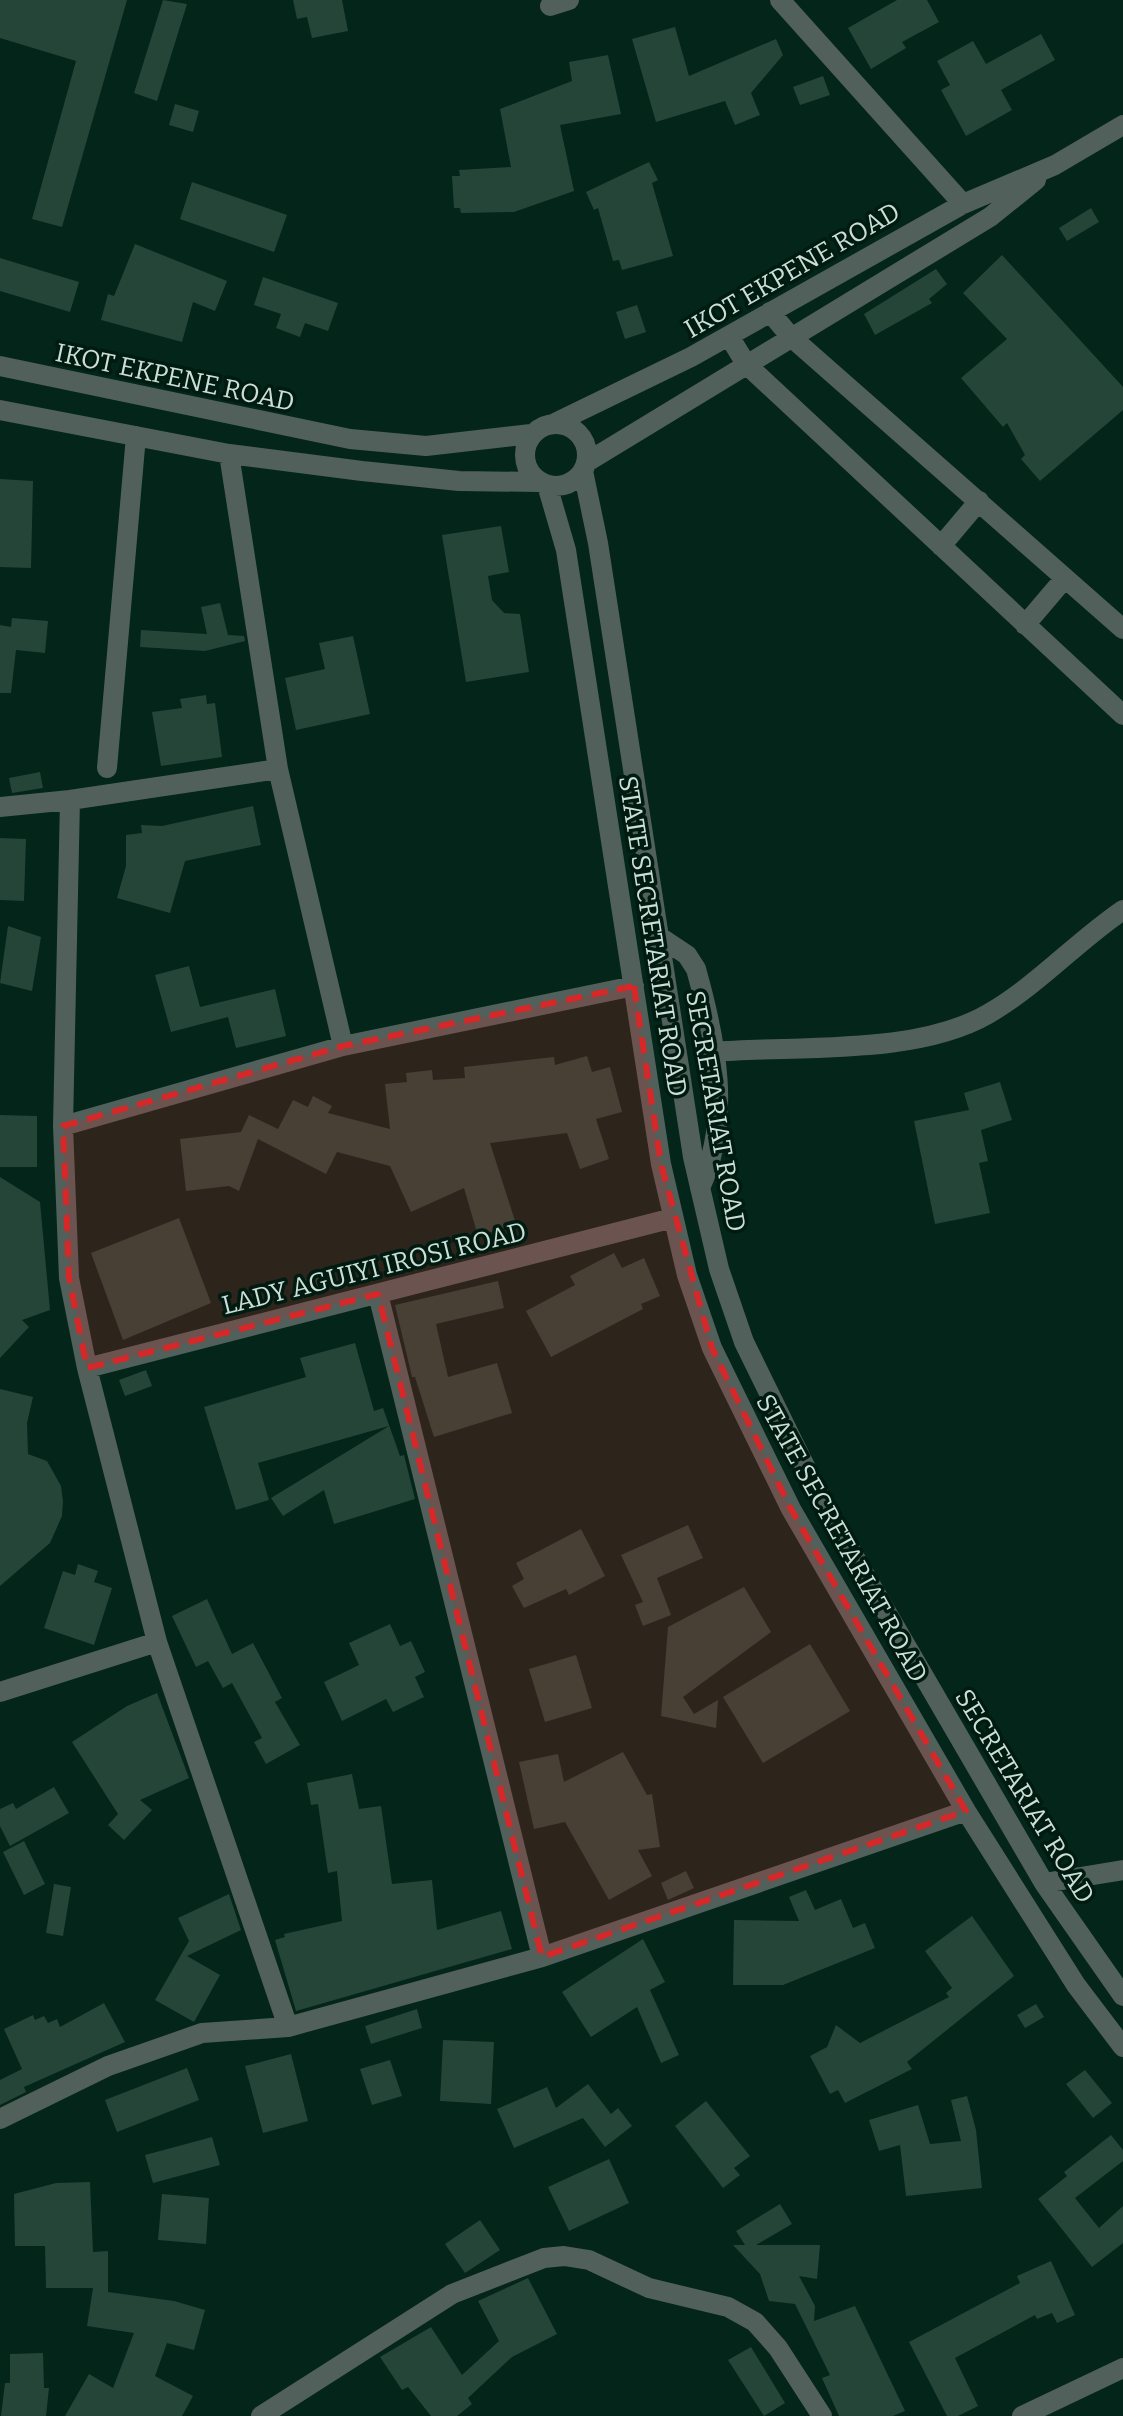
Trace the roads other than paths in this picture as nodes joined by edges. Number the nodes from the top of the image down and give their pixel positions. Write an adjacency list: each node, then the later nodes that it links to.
1 (780, 0): 4 (street)
2 (1123, 125): 3 (street)
3 (1055, 165): 4 (street, IKOT EKPENE ROAD); 7 (street)
4 (963, 204): 5 (street, IKOT EKPENE ROAD)
5 (770, 312): 6 (street, IKOT EKPENE ROAD); 7 (street)
6 (729, 336): 8 (street); 11 (street, IKOT EKPENE ROAD)
7 (790, 336): 8 (street); 17 (street)
8 (746, 364): 15 (street); 18 (street)
9 (0, 366): 12 (street, IKOT EKPENE ROAD)
10 (0, 410): 13 (street)
11 (555, 423): 12 (street); 15 (street)
12 (531, 434): 16 (street)
13 (136, 436): 14 (street); 23 (street)
14 (229, 454): 16 (street); 24 (street)
15 (585, 466): 16 (street); 28 (street, SECRETARIAT ROAD)
16 (543, 483): 29 (street, STATE SECRETARIAT ROAD)
17 (979, 501): 18 (street); 19 (street)
18 (941, 546): 20 (street)
19 (1065, 578): 20 (street); 21 (street)
20 (1025, 625): 22 (street)
21 (1123, 629)
22 (1123, 715)
23 (107, 768)
24 (278, 769): 25 (street); 30 (street)
25 (70, 800): 26 (street); 32 (street)
26 (0, 807)
27 (1123, 910): 31 (street)
28 (660, 937): 31 (street); 33 (street, SECRETARIAT ROAD)
29 (634, 986): 30 (street); 34 (street, STATE SECRETARIAT ROAD)
30 (343, 1046): 32 (street)
31 (713, 1052): 33 (street)
32 (63, 1126): 36 (street)
33 (700, 1188): 41 (street, SECRETARIAT ROAD)
34 (673, 1218): 35 (street, LADY AGUIYI IROSI ROAD); 39 (street, STATE SECRETARIAT ROAD)
35 (378, 1294): 36 (street, LADY AGUIYI IROSI ROAD); 42 (street)
36 (87, 1368): 37 (street)
37 (157, 1642): 38 (street); 44 (street)
38 (0, 1692)
39 (966, 1811): 42 (street); 45 (street, STATE SECRETARIAT ROAD)
40 (1123, 1870): 41 (street)
41 (1044, 1883): 43 (street, SECRETARIAT ROAD)
42 (542, 1957): 44 (street)
43 (1123, 1996)
44 (288, 2027): 46 (street)
45 (1123, 2047)
46 (0, 2119)
47 (1123, 2368): 50 (street)
48 (261, 2416): 49 (street)
49 (822, 2416)
50 (1022, 2416)

